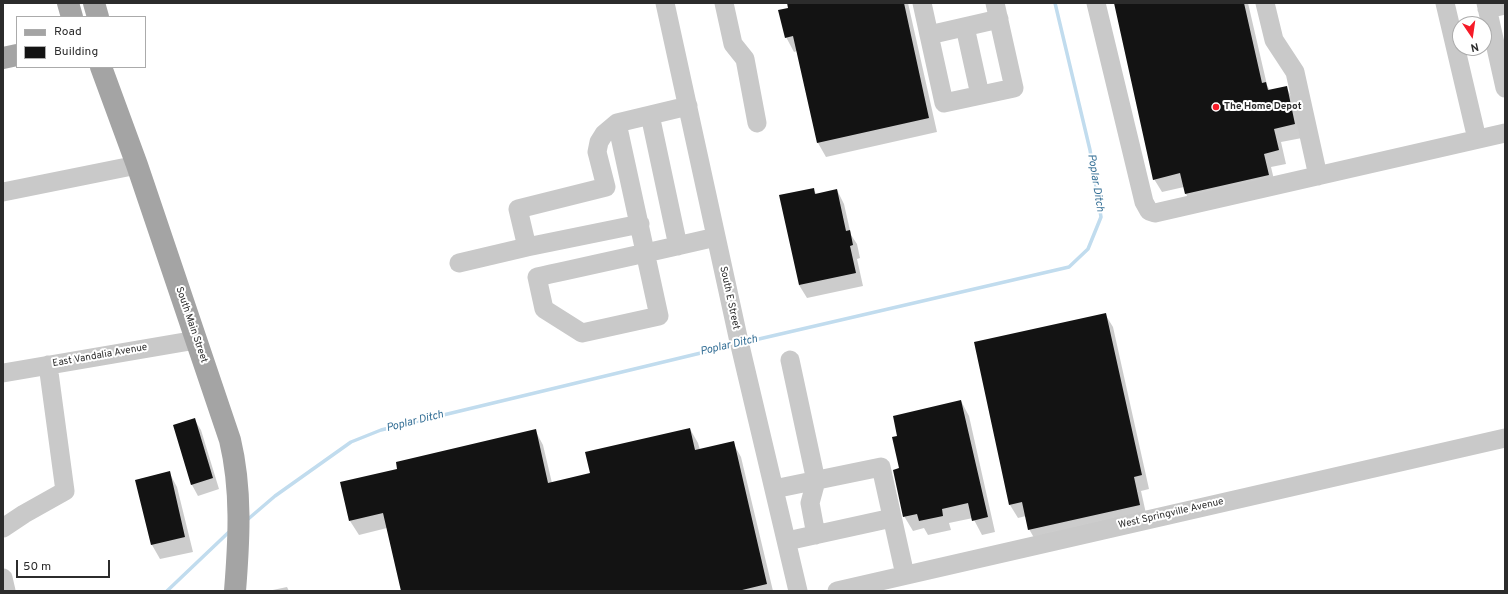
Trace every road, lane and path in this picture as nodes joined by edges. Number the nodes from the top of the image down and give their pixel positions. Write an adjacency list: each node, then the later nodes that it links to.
1 (68, 3): 11 (main road)
2 (94, 3): 12 (main road)
3 (665, 3): 20 (street, South E Street)
4 (724, 3): 23 (street)
5 (922, 3): 14 (street)
6 (1096, 3): 27 (street)
7 (1265, 3): 27 (street)
8 (1445, 3): 25 (street)
9 (1493, 6): 18 (street)
10 (997, 11): 13 (street); 19 (street)
11 (72, 16)
12 (98, 16)
13 (965, 27): 14 (street); 19 (street)
14 (929, 35): 19 (street)
15 (16, 55): 16 (main road)
16 (3, 58)
17 (101, 68): 26 (main road, South Main Street)
18 (1505, 88)
19 (980, 95)
20 (688, 106): 21 (street); 30 (street, South E Street)
21 (650, 115): 22 (street); 31 (street)
22 (617, 123): 29 (street); 32 (street)
23 (757, 123)
24 (1505, 133): 25 (street)
25 (1477, 139): 27 (street)
26 (137, 165): 28 (street); 35 (main road, South Main Street)
27 (1318, 176)
28 (3, 192)
29 (640, 224): 32 (street); 33 (street)
30 (716, 237): 31 (street); 41 (street, South E Street)
31 (678, 246): 33 (street)
32 (527, 247): 34 (street)
33 (646, 253): 33 (street)
34 (460, 263)
35 (196, 340): 37 (street, East Vandalia Avenue); 49 (main road, South Main Street)
36 (790, 360): 40 (street)
37 (48, 365): 38 (street, East Vandalia Avenue); 43 (street)
38 (3, 373)
39 (1505, 438): 46 (street, West Springville Avenue)
40 (816, 481): 41 (street); 42 (street); 44 (street)
41 (774, 489): 45 (street, South E Street)
42 (892, 518): 44 (street); 46 (street)
43 (3, 528)
44 (816, 535): 45 (street)
45 (787, 541): 50 (street, South E Street)
46 (905, 575): 51 (street, West Springville Avenue)
47 (3, 578): 48 (street)
48 (6, 591)
49 (235, 591)
50 (798, 591)
51 (837, 591)

